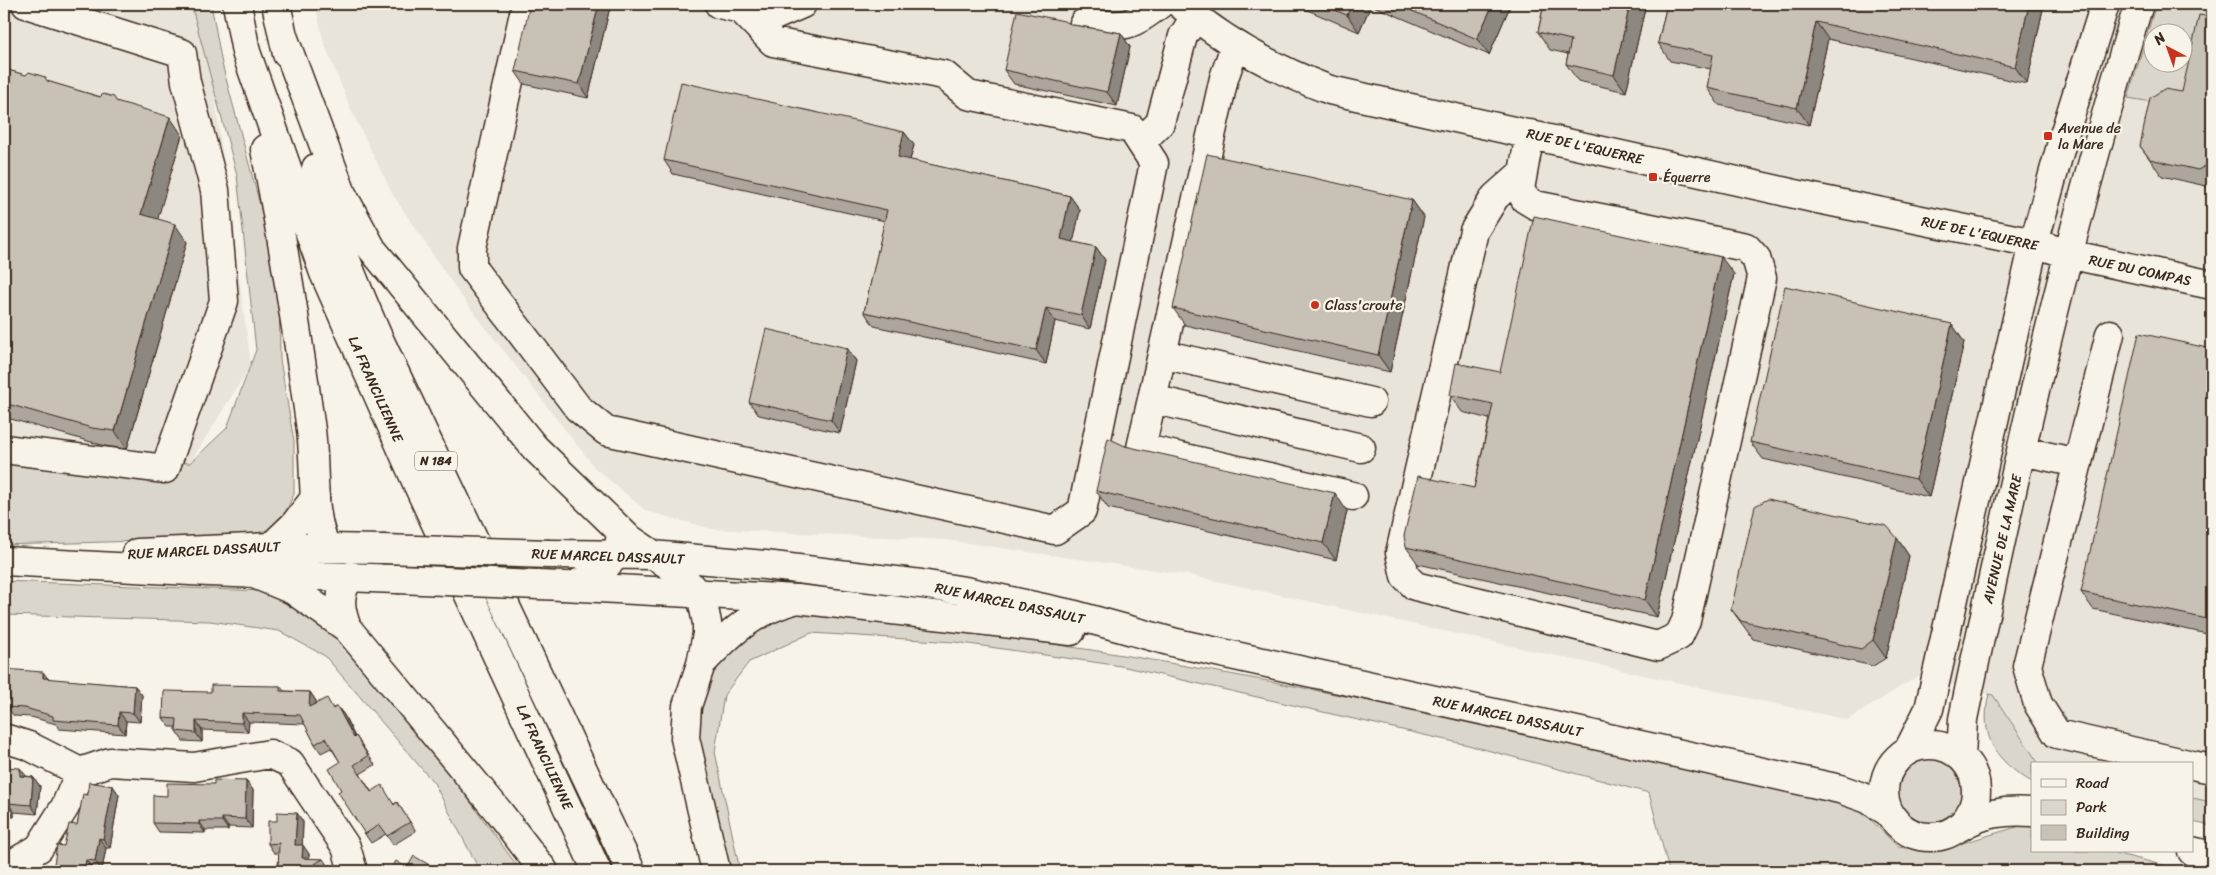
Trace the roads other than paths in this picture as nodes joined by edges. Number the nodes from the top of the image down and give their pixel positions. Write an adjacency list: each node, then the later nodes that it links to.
1 (26, 4): 27 (main road)
2 (237, 4): 15 (main road, LA FRANCILIENNE / N 184)
3 (276, 4): 13 (main road, LA FRANCILIENNE / N 184)
4 (526, 4): 17 (main road)
5 (719, 4): 12 (main road)
6 (802, 4): 12 (main road)
7 (1160, 4): 11 (main road)
8 (2105, 4): 19 (main road)
9 (2139, 4): 20 (main road, AVENUE DE LA MARE)
10 (1188, 11): 14 (main road, RUE DE L'EQUERRE); 17 (main road)
11 (1084, 23)
12 (756, 24): 17 (main road)
13 (283, 36): 32 (main road); 64 (main road, LA FRANCILIENNE / N 184)
14 (1235, 46): 16 (main road, RUE DE L'EQUERRE); 23 (main road)
15 (246, 52): 31 (main road); 63 (main road, LA FRANCILIENNE / N 184)
16 (1530, 134): 18 (main road); 19 (main road, RUE DE L'EQUERRE)
17 (1141, 142)
18 (1522, 173): 18 (main road)
19 (2034, 243): 20 (main road, RUE DE L'EQUERRE); 47 (main road)
20 (2068, 254): 21 (main road, RUE DU COMPAS); 28 (main road, AVENUE DE LA MARE)
21 (2212, 286)
22 (2110, 334): 29 (main road)
23 (1162, 354): 24 (main road); 25 (main road)
24 (1152, 399): 26 (main road); 30 (main road)
25 (1371, 402)
26 (1361, 448)
27 (4, 449)
28 (2022, 451): 29 (main road); 50 (main road, AVENUE DE LA MARE)
29 (2078, 463): 48 (main road)
30 (1352, 496)
31 (315, 498): 33 (main road); 34 (main road)
32 (617, 542): 34 (main road, RUE MARCEL DASSAULT, bridge); 35 (main road); 40 (main road)
33 (272, 547): 34 (main road, RUE MARCEL DASSAULT); 37 (main road, RUE MARCEL DASSAULT)
34 (326, 547): 39 (main road)
35 (652, 555): 41 (main road); 44 (main road, RUE MARCEL DASSAULT)
36 (4, 561): 37 (main road, RUE MARCEL DASSAULT)
37 (33, 561): 38 (main road, RUE MARCEL DASSAULT)
38 (254, 574): 39 (main road, RUE MARCEL DASSAULT); 43 (main road)
39 (351, 576): 40 (main road, RUE MARCEL DASSAULT, bridge); 43 (main road)
40 (567, 586): 41 (main road, RUE MARCEL DASSAULT)
41 (699, 594): 42 (main road, RUE MARCEL DASSAULT); 45 (main road)
42 (797, 599): 44 (main road, RUE MARCEL DASSAULT); 45 (main road)
43 (347, 628): 62 (main road)
44 (1176, 643): 53 (main road, RUE MARCEL DASSAULT)
45 (701, 664): 65 (main road)
46 (4, 738): 52 (main road)
47 (1900, 758): 50 (main road); 53 (main road, RUE MARCEL DASSAULT); 54 (main road)
48 (2179, 762)
49 (2194, 765): 51 (main road)
50 (1967, 766): 55 (main road); 57 (main road)
51 (2212, 769)
52 (80, 772): 60 (main road); 61 (main road)
53 (1840, 789): 54 (main road, RUE MARCEL DASSAULT)
54 (1888, 812): 57 (main road)
55 (2031, 812)
56 (2031, 812): 57 (main road)
57 (1958, 828)
58 (2194, 852): 59 (main road)
59 (2212, 856)
60 (4, 869)
61 (353, 871)
62 (544, 871)
63 (597, 871)
64 (631, 871)
65 (716, 871)

